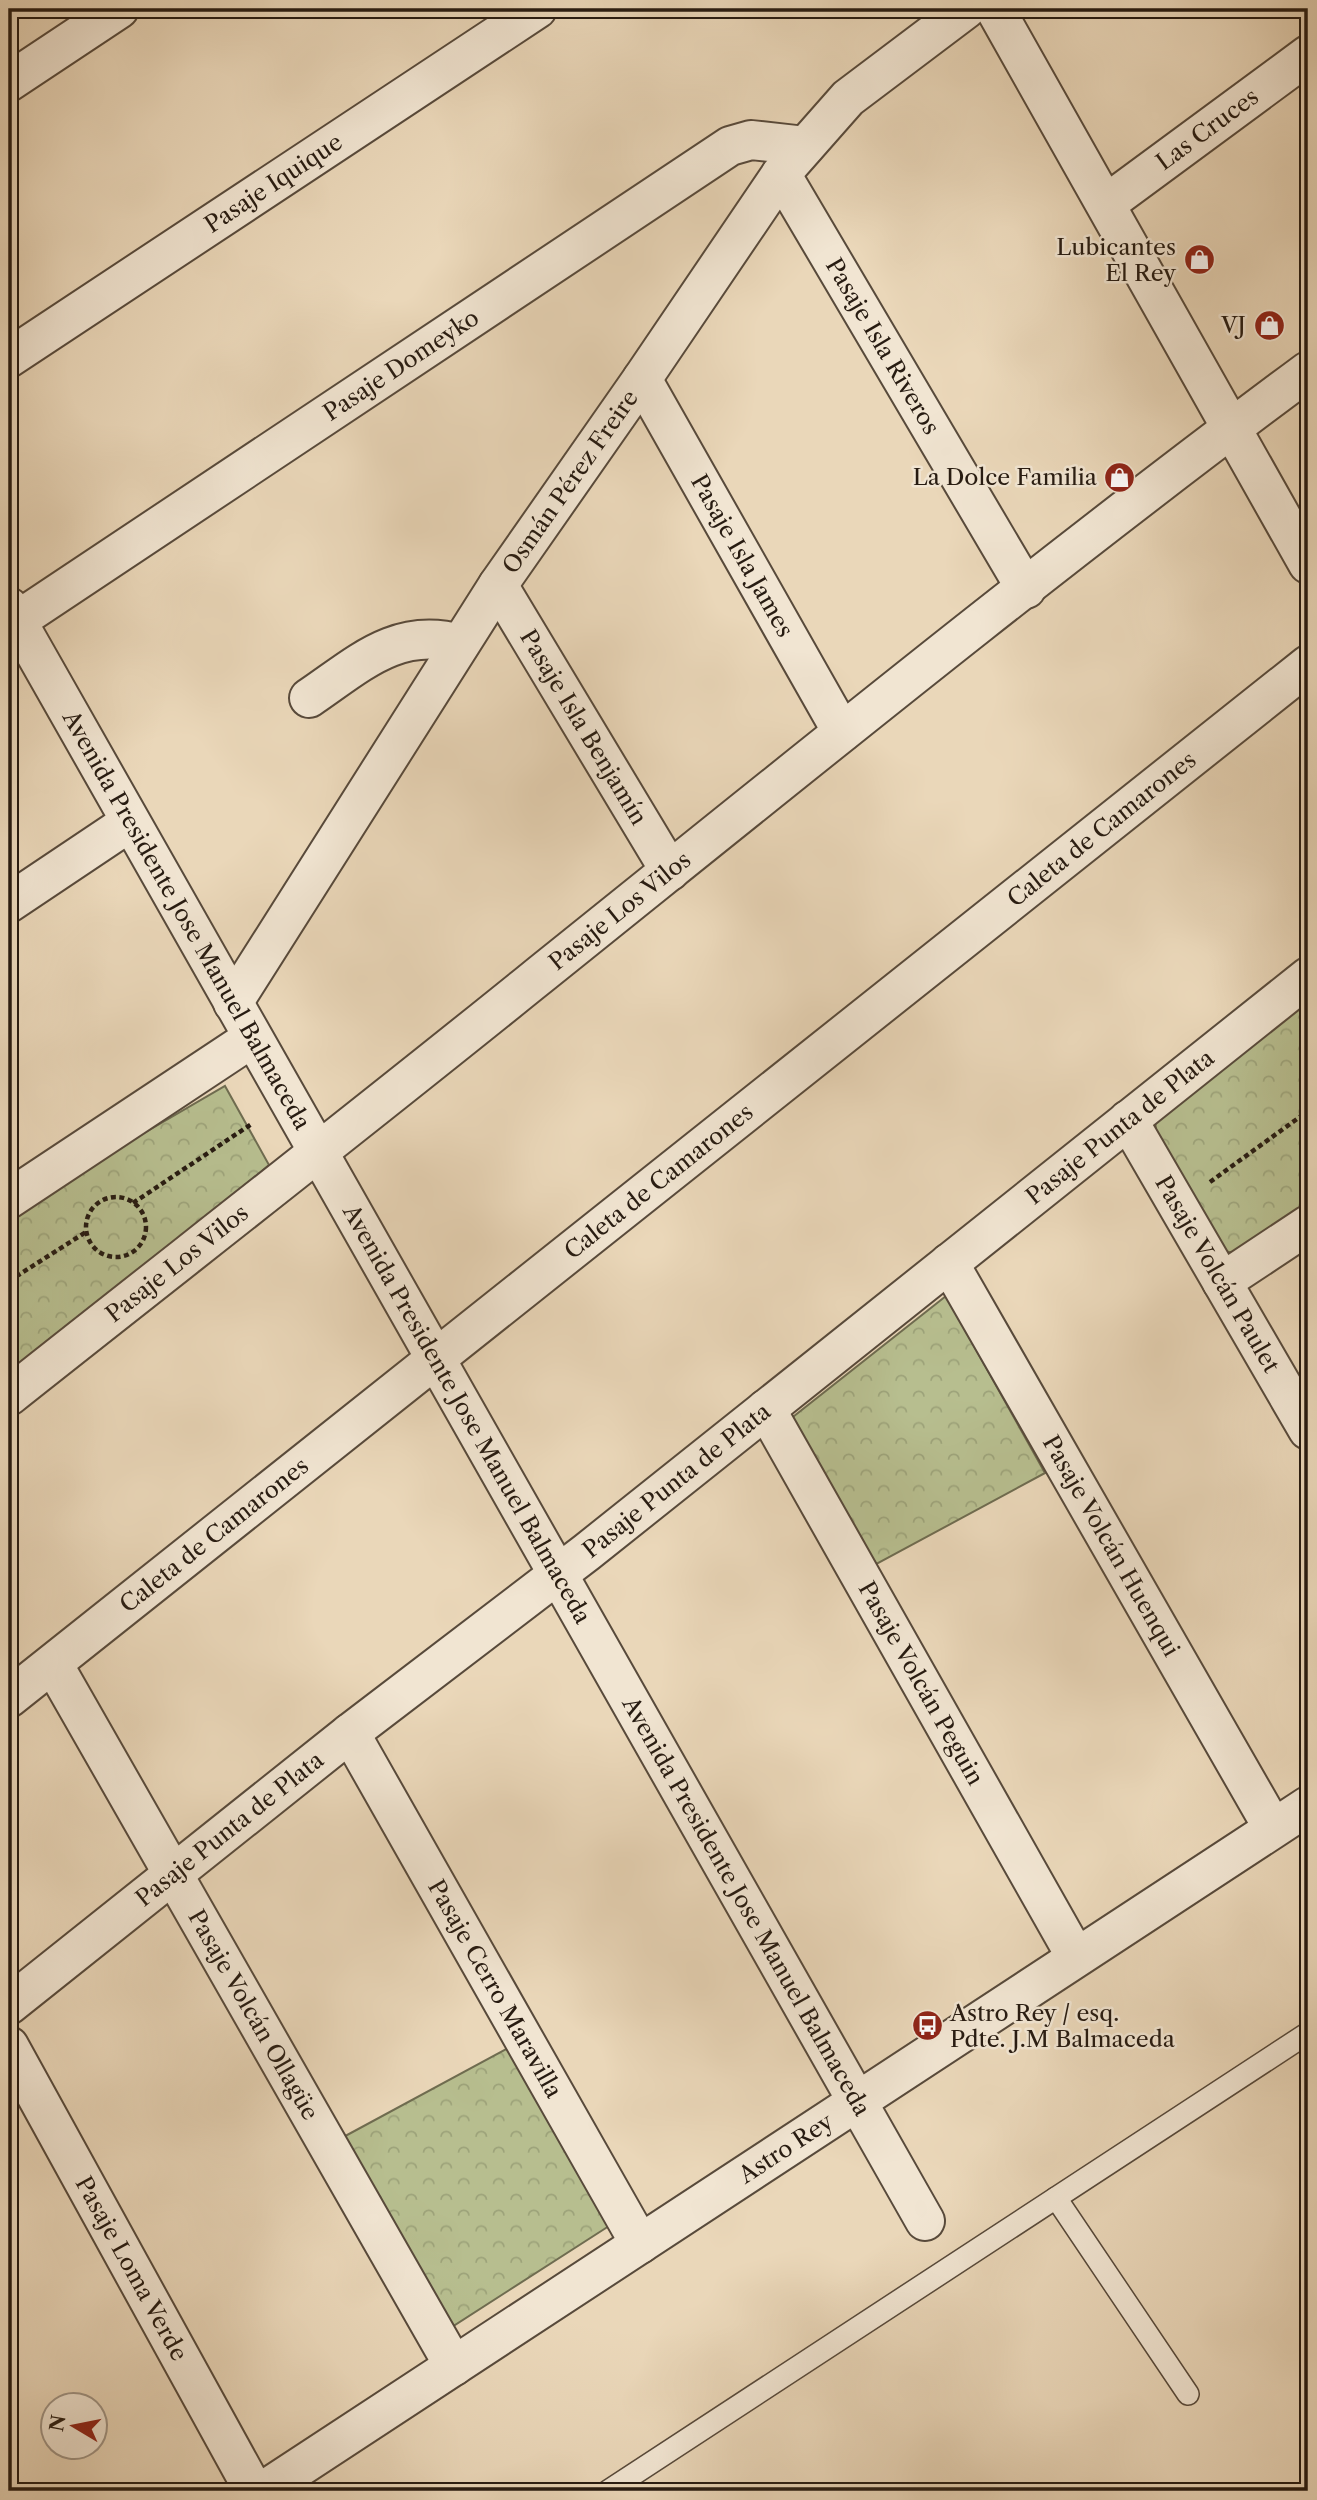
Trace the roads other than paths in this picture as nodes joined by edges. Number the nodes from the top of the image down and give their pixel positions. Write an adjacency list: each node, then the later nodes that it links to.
1 (119, 9): 6 (street)
2 (537, 9): 9 (street, Pasaje Iquique)
3 (966, 9): 7 (street, Osmán Pérez Freire)
4 (995, 9): 8 (street)
5 (1308, 55): 8 (street, Las Cruces)
6 (9, 82)
7 (793, 160): 11 (street, Osmán Pérez Freire); 15 (street, Pasaje Isla Riveros); 16 (street, Pasaje Domeyko)
8 (1106, 204): 12 (street)
9 (9, 358)
10 (1308, 371): 12 (street, Pasaje Los Vilos)
11 (642, 379): 14 (street, Osmán Pérez Freire); 20 (street, Pasaje Isla James)
12 (1232, 427): 13 (street); 15 (street, Pasaje Los Vilos)
13 (1308, 564)
14 (498, 584): 17 (street, Osmán Pérez Freire); 22 (street, Pasaje Isla Benjamín)
15 (1026, 589): 20 (street, Pasaje Los Vilos)
16 (11, 618): 21 (street, Avenida Presidente Jose Manuel Balmaceda)
17 (460, 644): 19 (street); 25 (street, Osmán Pérez Freire)
18 (1308, 664): 33 (street, Caleta de Camarones)
19 (309, 698)
20 (842, 732): 22 (street, Pasaje Los Vilos)
21 (130, 822): 23 (street); 25 (street, Avenida Presidente Jose Manuel Balmaceda)
22 (670, 871): 28 (street, Pasaje Los Vilos)
23 (9, 903)
24 (1308, 977): 27 (street, Pasaje Punta de Plata)
25 (233, 1003): 26 (street, Avenida Presidente Jose Manuel Balmaceda)
26 (252, 1038): 28 (street, Avenida Presidente Jose Manuel Balmaceda); 29 (street)
27 (1128, 1120): 31 (street, Pasaje Punta de Plata); 32 (street, Pasaje Volcán Paulet)
28 (318, 1153): 33 (street, Avenida Presidente Jose Manuel Balmaceda); 34 (street, Pasaje Los Vilos)
29 (9, 1199)
30 (1308, 1225): 32 (street)
31 (949, 1263): 35 (street, Pasaje Punta de Plata); 42 (street, Pasaje Volcán Huenqui)
32 (1222, 1282): 36 (street, Pasaje Volcán Paulet)
33 (435, 1360): 37 (street, Avenida Presidente Jose Manuel Balmaceda); 38 (street, Caleta de Camarones)
34 (9, 1396)
35 (766, 1409): 37 (street, Pasaje Punta de Plata); 44 (street, Pasaje Volcán Peguin)
36 (1308, 1430)
37 (558, 1575): 40 (street, Pasaje Punta de Plata); 48 (street, Avenida Presidente Jose Manuel Balmaceda)
38 (52, 1664): 39 (street, Caleta de Camarones); 43 (street, Pasaje Volcán Ollagüe)
39 (9, 1698)
40 (350, 1733): 43 (street, Pasaje Punta de Plata); 51 (street, Pasaje Cerro Maravilla)
41 (1308, 1806): 42 (street, Astro Rey)
42 (1273, 1828): 44 (street, Astro Rey)
43 (173, 1873): 45 (street, Pasaje Punta de Plata); 52 (street, Pasaje Volcán Ollagüe)
44 (1076, 1957): 48 (street, Astro Rey)
45 (9, 2005)
46 (1308, 2034): 49 (lane)
47 (9, 2046): 54 (street, Pasaje Loma Verde)
48 (858, 2100): 50 (street, Avenida Presidente Jose Manuel Balmaceda); 51 (street, Astro Rey)
49 (1056, 2199): 53 (lane); 56 (lane)
50 (925, 2221)
51 (640, 2244): 52 (street, Astro Rey)
52 (454, 2366): 55 (street, Astro Rey)
53 (1188, 2393)
54 (254, 2491)
55 (263, 2491)
56 (608, 2491)

